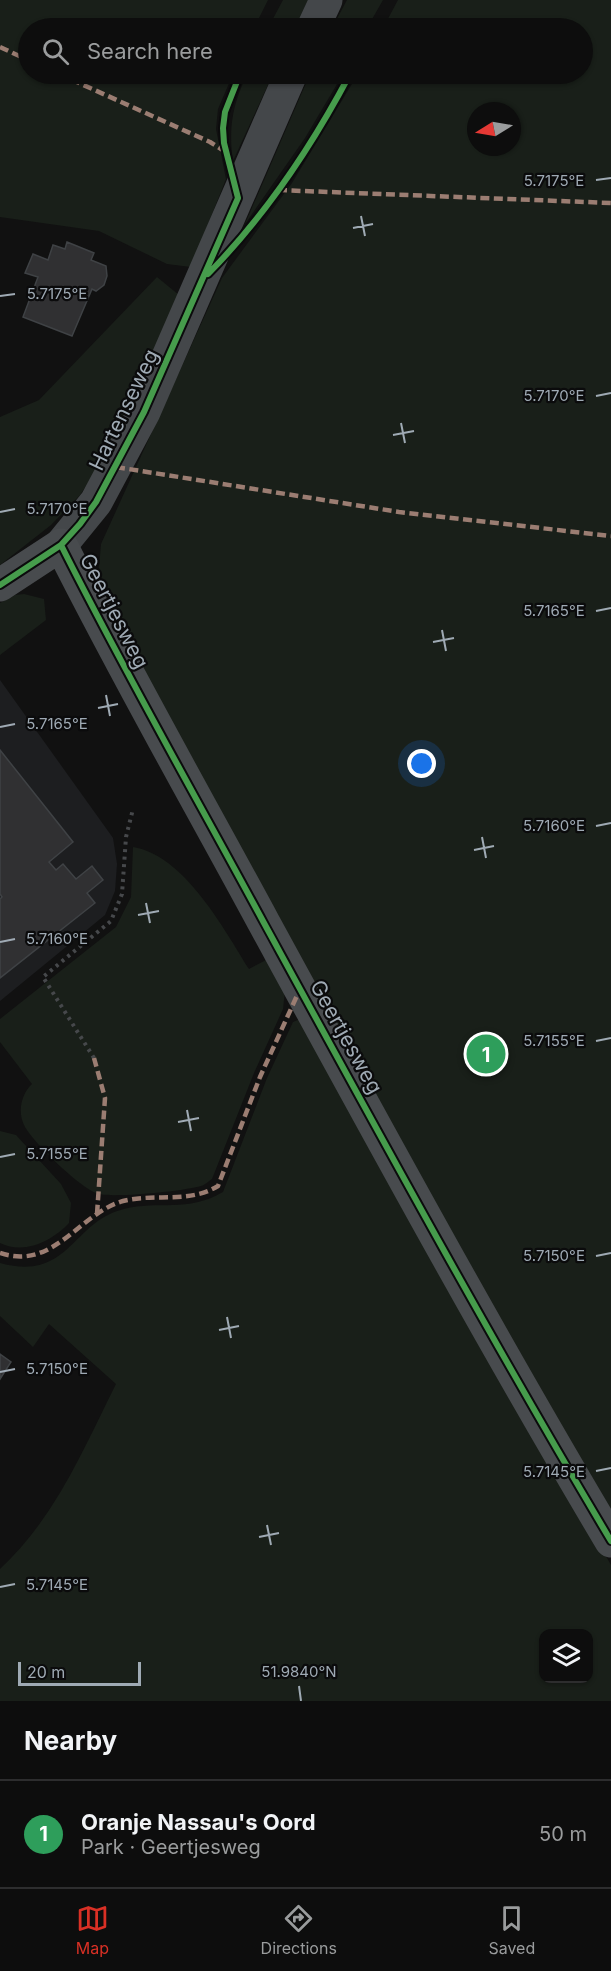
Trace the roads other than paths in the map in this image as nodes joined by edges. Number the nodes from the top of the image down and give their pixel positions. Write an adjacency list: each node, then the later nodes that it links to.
1 (326, 0): 2 (street)
2 (318, 18)
3 (287, 84): 4 (street, Hartenseweg)
4 (61, 545): 5 (street, Hartenseweg); 6 (street, Geertjesweg)
5 (0, 585)
6 (611, 1541)

